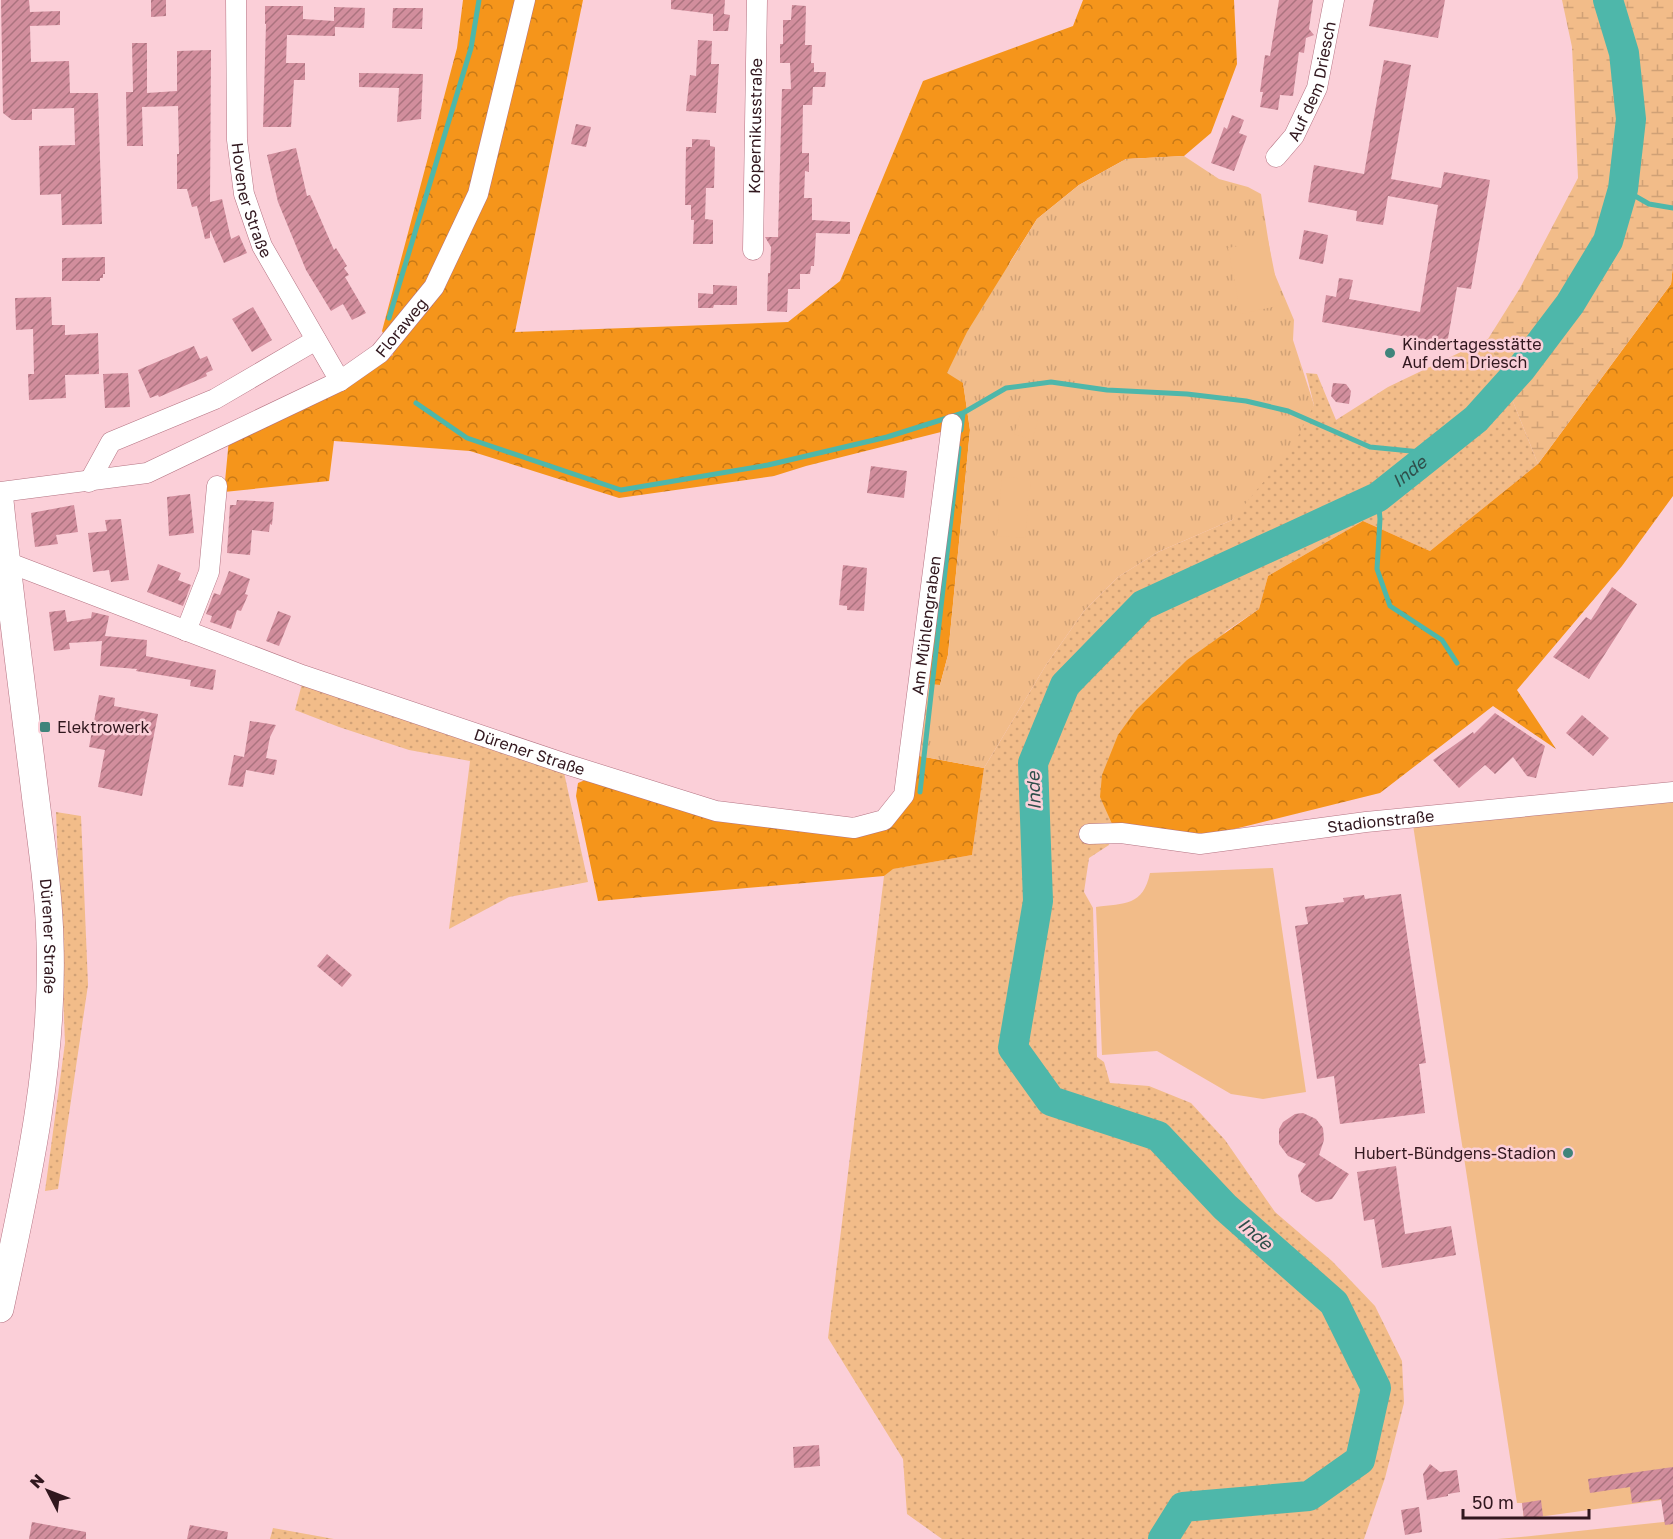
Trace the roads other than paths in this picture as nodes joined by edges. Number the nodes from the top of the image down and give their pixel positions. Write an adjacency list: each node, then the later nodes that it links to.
1 (237, 0): 7 (street, Hovener Straße)
2 (525, 0): 8 (street, Floraweg)
3 (757, 0): 6 (street, Kopernikusstraße)
4 (1334, 0): 5 (street, Auf dem Driesch)
5 (1276, 157)
6 (753, 250)
7 (316, 340): 8 (street, Hovener Straße); 10 (street)
8 (340, 381): 10 (street, Floraweg)
9 (952, 424): 18 (street, Am Mühlengraben)
10 (89, 482): 12 (street, Floraweg)
11 (217, 486): 16 (street)
12 (0, 492)
13 (0, 501): 14 (street, Dürener Straße)
14 (6, 562): 15 (street, Dürener Straße); 16 (street, Dürener Straße)
15 (6, 607): 20 (street, Dürener Straße)
16 (186, 631): 18 (street, Dürener Straße)
17 (1673, 792): 19 (street, Stadionstraße)
18 (884, 820)
19 (1089, 834)
20 (0, 1309)

